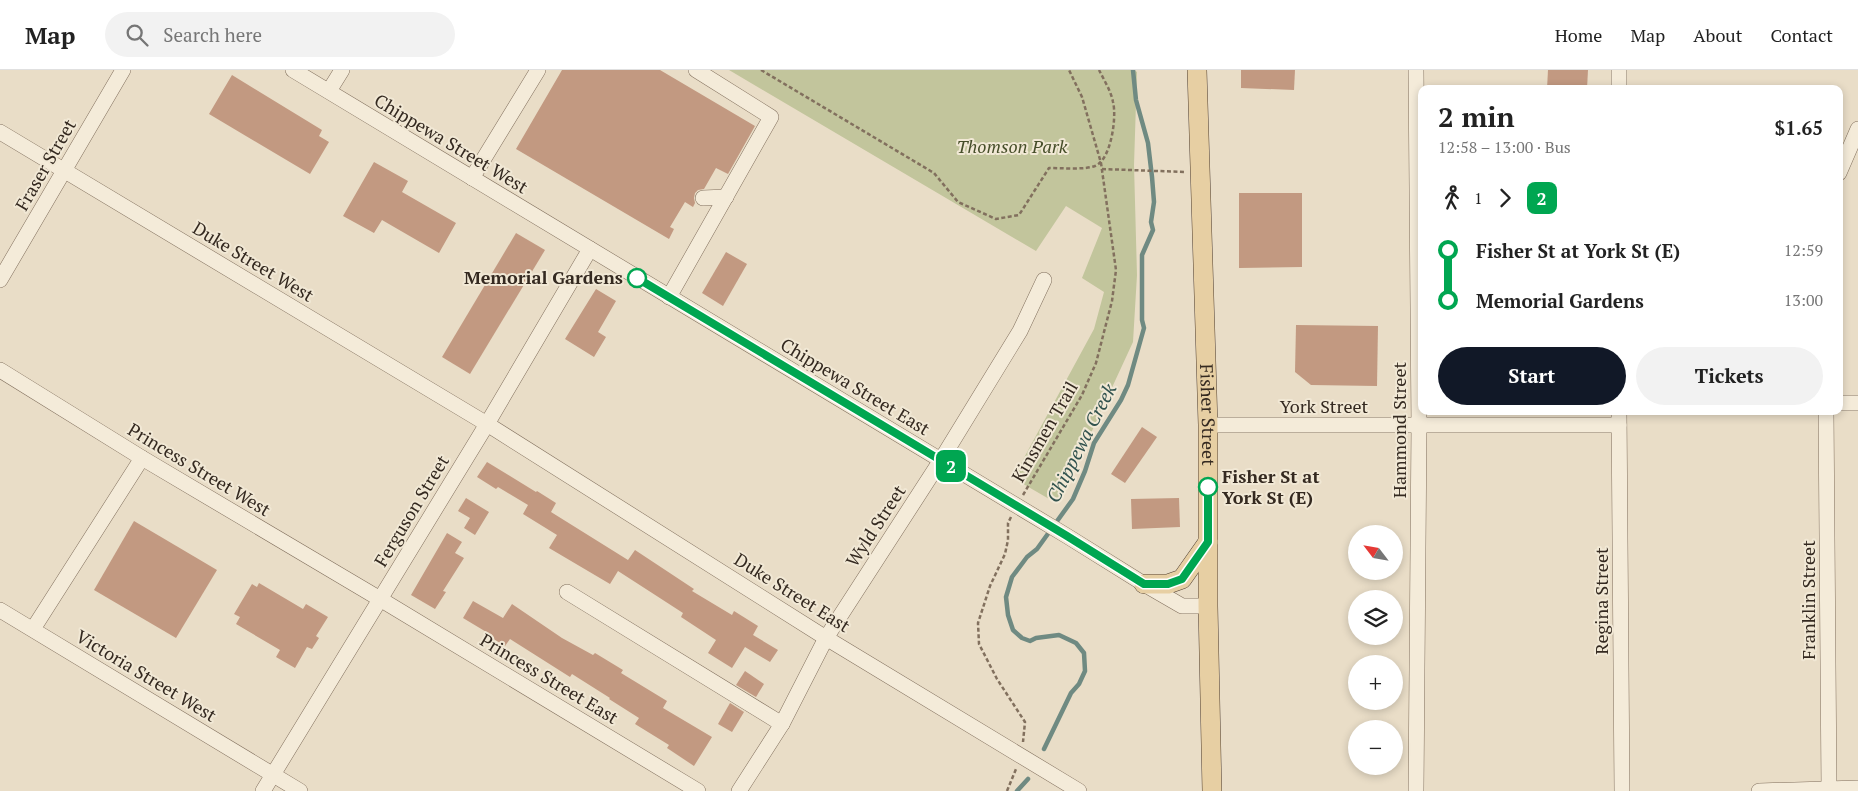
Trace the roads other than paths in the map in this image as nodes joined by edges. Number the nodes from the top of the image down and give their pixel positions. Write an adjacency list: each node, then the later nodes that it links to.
1 (124, 70): 14 (street, Fraser Street)
2 (293, 70): 10 (street, Chippewa Street West)
3 (342, 70): 10 (street)
4 (538, 70): 15 (street)
5 (696, 70): 16 (street)
6 (1197, 70): 30 (main road, Fisher Street)
7 (1416, 70): 22 (street, Hammond Street)
8 (1619, 70): 9 (street)
9 (1619, 85)
10 (328, 91): 15 (street, Chippewa Street West)
11 (1858, 129): 13 (street)
12 (0, 132): 14 (street, Duke Street West)
13 (1843, 164)
14 (64, 171): 19 (street, Fraser Street); 29 (street, Duke Street West)
15 (472, 178): 18 (street, Chippewa Street West)
16 (726, 197): 17 (street); 21 (street)
17 (704, 198)
18 (590, 249): 21 (street, Chippewa Street East); 29 (street, Ferguson Street)
19 (0, 280)
20 (1044, 280): 33 (street, Wyld Street)
21 (669, 297): 33 (street, Chippewa Street East)
22 (1418, 307)
23 (0, 370): 32 (street, Princess Street West)
24 (1843, 403): 25 (street)
25 (1858, 403)
26 (1419, 415): 31 (street, Hammond Street)
27 (1826, 415): 44 (street, Franklin Street)
28 (1619, 418): 31 (street, York Street); 53 (street, Regina Street)
29 (487, 424): 37 (street, Ferguson Street); 41 (street, Duke Street East)
30 (1208, 425): 31 (street, York Street); 34 (main road, Fisher Street)
31 (1419, 426): 52 (street, Hammond Street)
32 (142, 458): 37 (street, Princess Street West); 40 (street)
33 (941, 460): 35 (street, Chippewa Street East); 41 (street, Wyld Street)
34 (1208, 542): 35 (main road); 38 (main road, Fisher Street)
35 (1144, 584): 38 (street, Chippewa Street East)
36 (567, 592): 42 (street)
37 (380, 599): 43 (street, Ferguson Street); 48 (street, Princess Street East)
38 (1208, 606): 51 (main road, Fisher Street)
39 (0, 610): 40 (street, Victoria Street West)
40 (33, 629): 43 (street, Victoria Street West)
41 (826, 638): 42 (street, Wyld Street); 50 (street, Duke Street East)
42 (782, 724): 49 (street, Wyld Street)
43 (273, 775): 46 (street, Ferguson Street); 47 (street, Victoria Street West)
44 (1829, 788): 45 (street); 54 (street)
45 (1858, 788)
46 (263, 791)
47 (300, 791)
48 (698, 791)
49 (739, 791)
50 (1079, 791)
51 (1212, 791)
52 (1416, 791)
53 (1622, 791)
54 (1759, 791)

